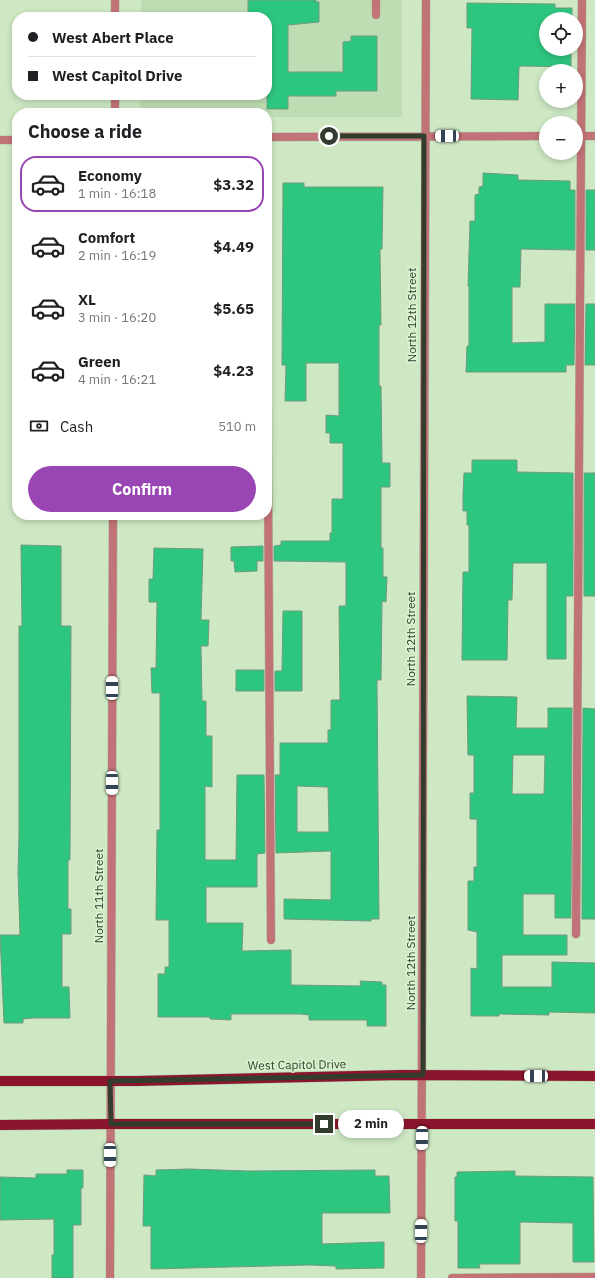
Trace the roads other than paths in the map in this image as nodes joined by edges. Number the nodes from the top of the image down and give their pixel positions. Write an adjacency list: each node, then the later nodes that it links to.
1 (115, 0): 5 (street)
2 (376, 0): 6 (street)
3 (426, 0): 8 (street, North 12th Street)
4 (582, 0): 7 (street)
5 (115, 12)
6 (376, 15)
7 (579, 116)
8 (424, 136): 9 (street); 12 (street); 20 (street, North 12th Street)
9 (539, 136)
10 (583, 136): 11 (street)
11 (595, 136)
12 (272, 137)
13 (0, 140): 14 (street)
14 (12, 140)
15 (579, 160): 18 (street)
16 (113, 520): 23 (street, North 11th Street)
17 (268, 520): 19 (street)
18 (576, 934)
19 (271, 940)
20 (423, 1075): 21 (main road, West Capitol Drive); 23 (main road, West Capitol Drive); 25 (street, North 12th Street)
21 (595, 1076)
22 (0, 1081): 23 (main road, West Capitol Drive)
23 (110, 1081): 24 (street, North 11th Street)
24 (111, 1124): 25 (main road); 27 (main road); 28 (street, North 11th Street)
25 (422, 1124): 26 (main road); 29 (street, North 12th Street)
26 (595, 1124)
27 (0, 1126)
28 (110, 1278)
29 (421, 1278)
30 (452, 1278): 31 (street)
31 (575, 1278): 32 (street)
32 (595, 1278)

